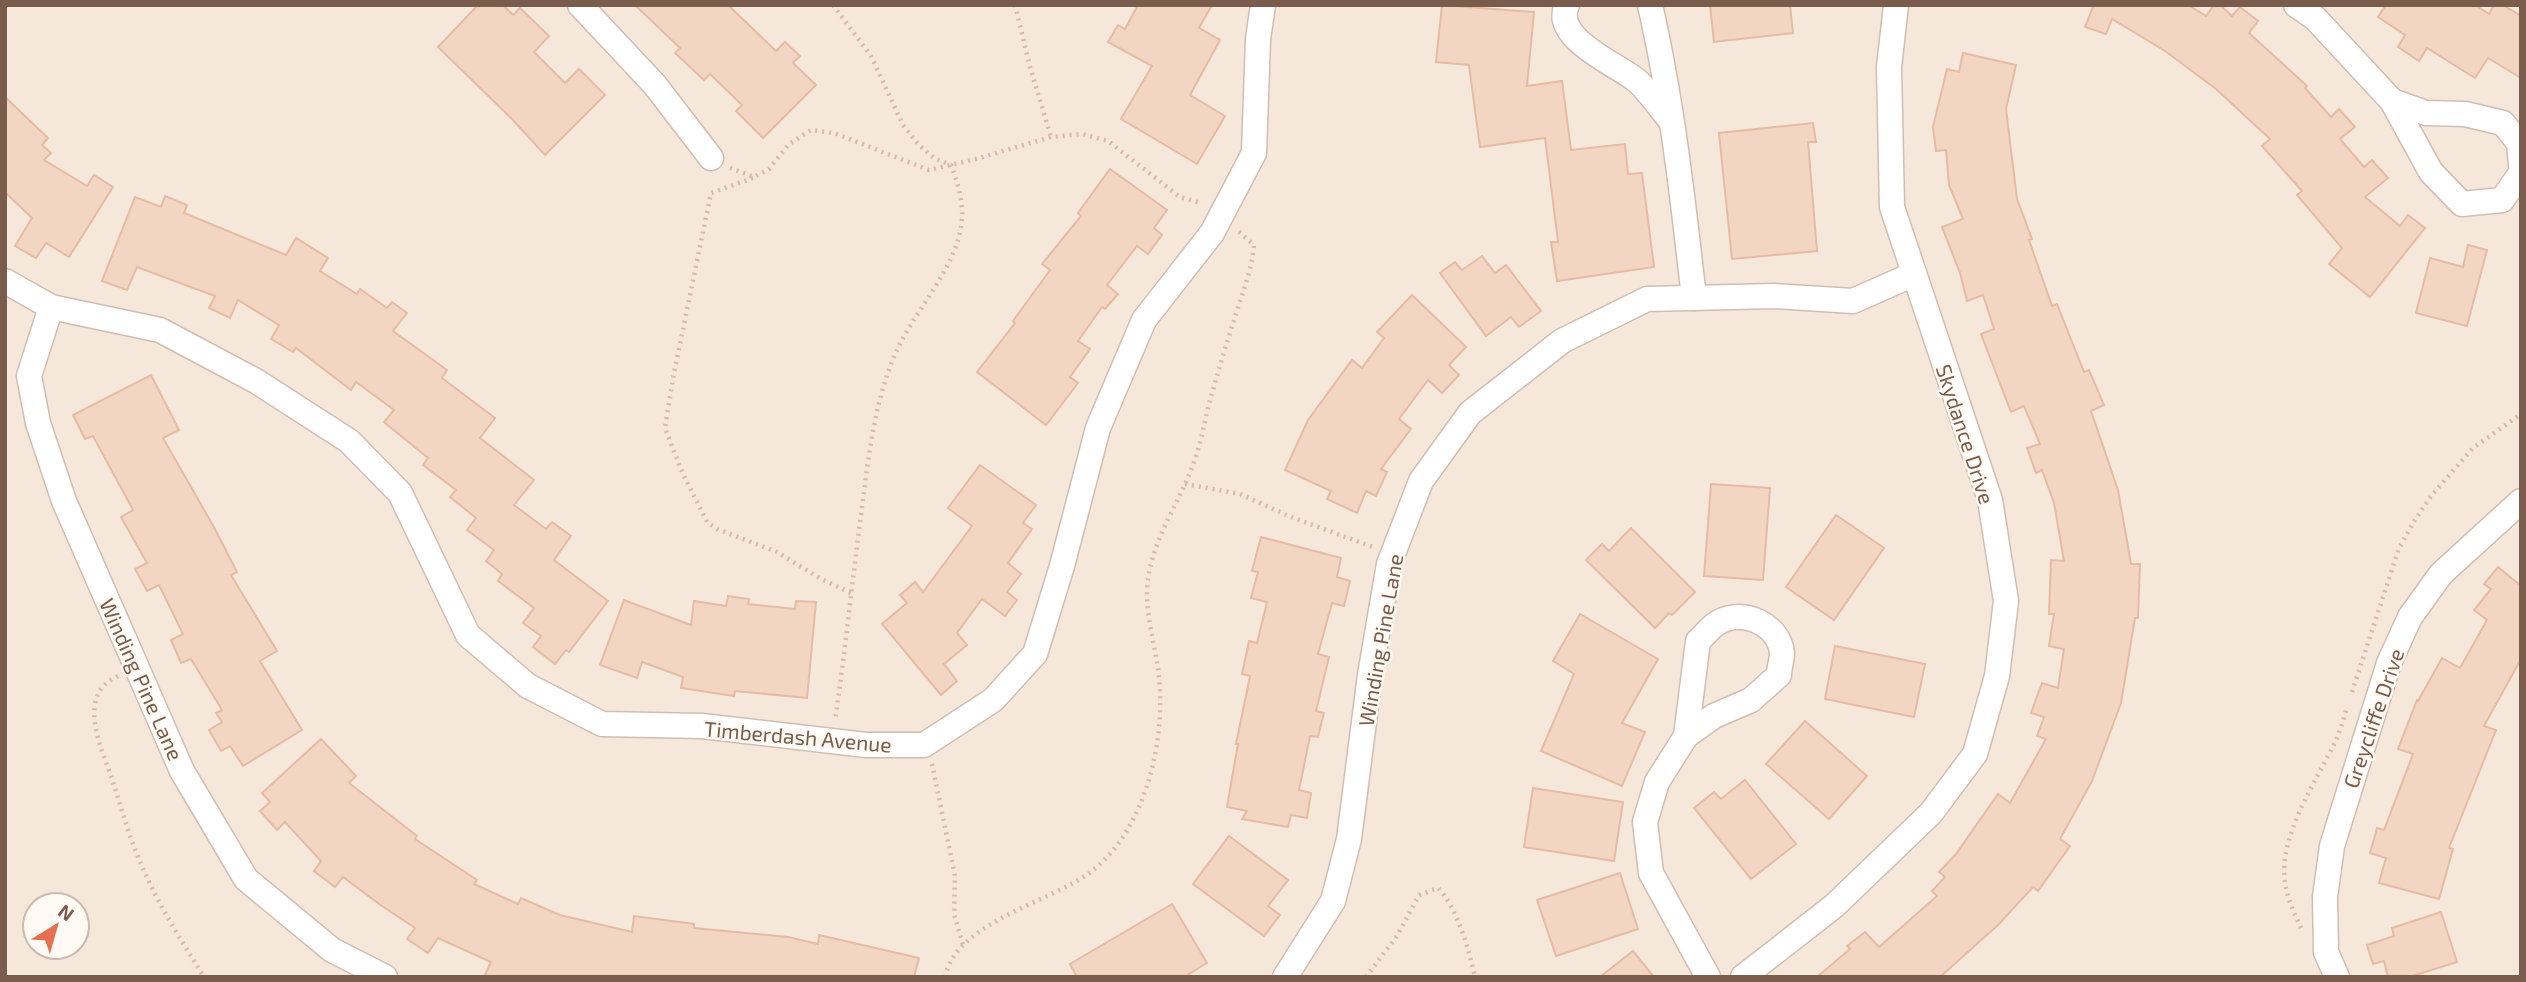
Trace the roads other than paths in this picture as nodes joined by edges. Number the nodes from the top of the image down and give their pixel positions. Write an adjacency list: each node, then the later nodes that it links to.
1 (580, 5): 9 (street)
2 (1263, 5): 15 (street, Timberdash Avenue)
3 (1567, 5): 8 (street)
4 (1650, 5): 8 (street)
5 (1896, 5): 12 (street, Skydance Drive)
6 (2296, 5): 7 (street)
7 (2392, 101): 10 (street); 11 (street)
8 (1672, 122): 14 (street)
9 (711, 158)
10 (2521, 165)
11 (2521, 173)
12 (1914, 274): 14 (street, Winding Pine Lane); 21 (street, Skydance Drive)
13 (5, 281): 15 (street, Timberdash Avenue)
14 (1694, 298): 19 (street, Winding Pine Lane)
15 (51, 307): 18 (street, Winding Pine Lane)
16 (2521, 501): 22 (street, Greycliffe Drive)
17 (1686, 736): 17 (street); 20 (street)
18 (385, 977)
19 (1285, 977)
20 (1708, 977)
21 (1743, 977)
22 (2337, 977)

